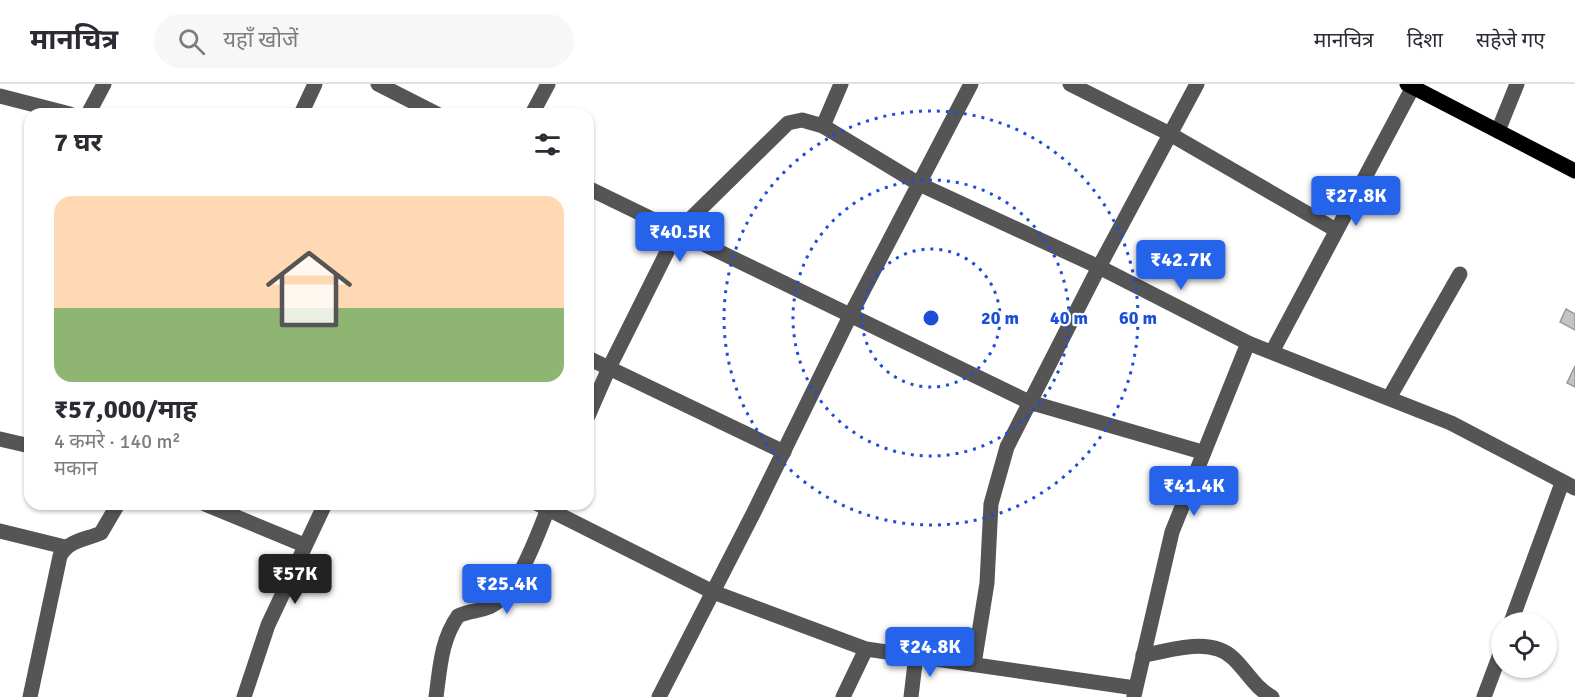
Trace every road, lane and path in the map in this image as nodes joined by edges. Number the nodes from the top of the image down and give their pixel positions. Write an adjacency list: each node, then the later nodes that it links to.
1 (104, 84): 13 (street)
2 (315, 84): 14 (street)
3 (378, 84): 15 (street)
4 (548, 84): 16 (street)
5 (842, 84): 17 (street)
6 (971, 84): 21 (street)
7 (1070, 84): 19 (street)
8 (1197, 84): 19 (street)
9 (1517, 84): 18 (street)
10 (1410, 85): 18 (main road); 23 (street)
11 (0, 96): 12 (street)
12 (47, 108)
13 (91, 108)
14 (304, 108)
15 (425, 108)
16 (535, 108)
17 (823, 126): 21 (street); 24 (street)
18 (1498, 131): 20 (main road)
19 (1170, 134): 23 (street); 25 (street)
20 (1575, 171)
21 (920, 184): 25 (street); 27 (street)
22 (594, 191): 24 (street)
23 (1336, 230): 29 (street)
24 (677, 232): 27 (street); 31 (street)
25 (1099, 267): 28 (street); 34 (street)
26 (1460, 274): 32 (street)
27 (850, 315): 34 (street); 37 (street)
28 (1248, 343): 29 (street); 38 (street)
29 (1272, 352): 32 (street)
30 (594, 361): 31 (street)
31 (609, 368): 33 (street); 37 (street)
32 (1389, 398): 39 (street)
33 (594, 402)
34 (1029, 402): 38 (street); 53 (street)
35 (0, 438): 36 (street)
36 (24, 444)
37 (784, 452): 48 (street)
38 (1202, 452): 52 (street)
39 (1569, 486): 49 (street)
40 (114, 510): 47 (street)
41 (219, 510): 46 (street)
42 (322, 510): 46 (street)
43 (543, 510): 58 (street)
44 (553, 510): 48 (street)
45 (0, 531): 47 (street)
46 (304, 545): 57 (street)
47 (65, 547): 56 (street)
48 (713, 592): 50 (street); 59 (street)
49 (1515, 612)
50 (866, 649): 51 (street); 60 (street)
51 (916, 655): 53 (street); 61 (street)
52 (1143, 655): 55 (street); 62 (street)
53 (974, 664): 55 (street)
54 (1491, 678): 63 (street)
55 (1134, 693)
56 (30, 697)
57 (244, 697)
58 (436, 697)
59 (659, 697)
60 (843, 697)
61 (911, 697)
62 (1272, 697)
63 (1484, 697)

